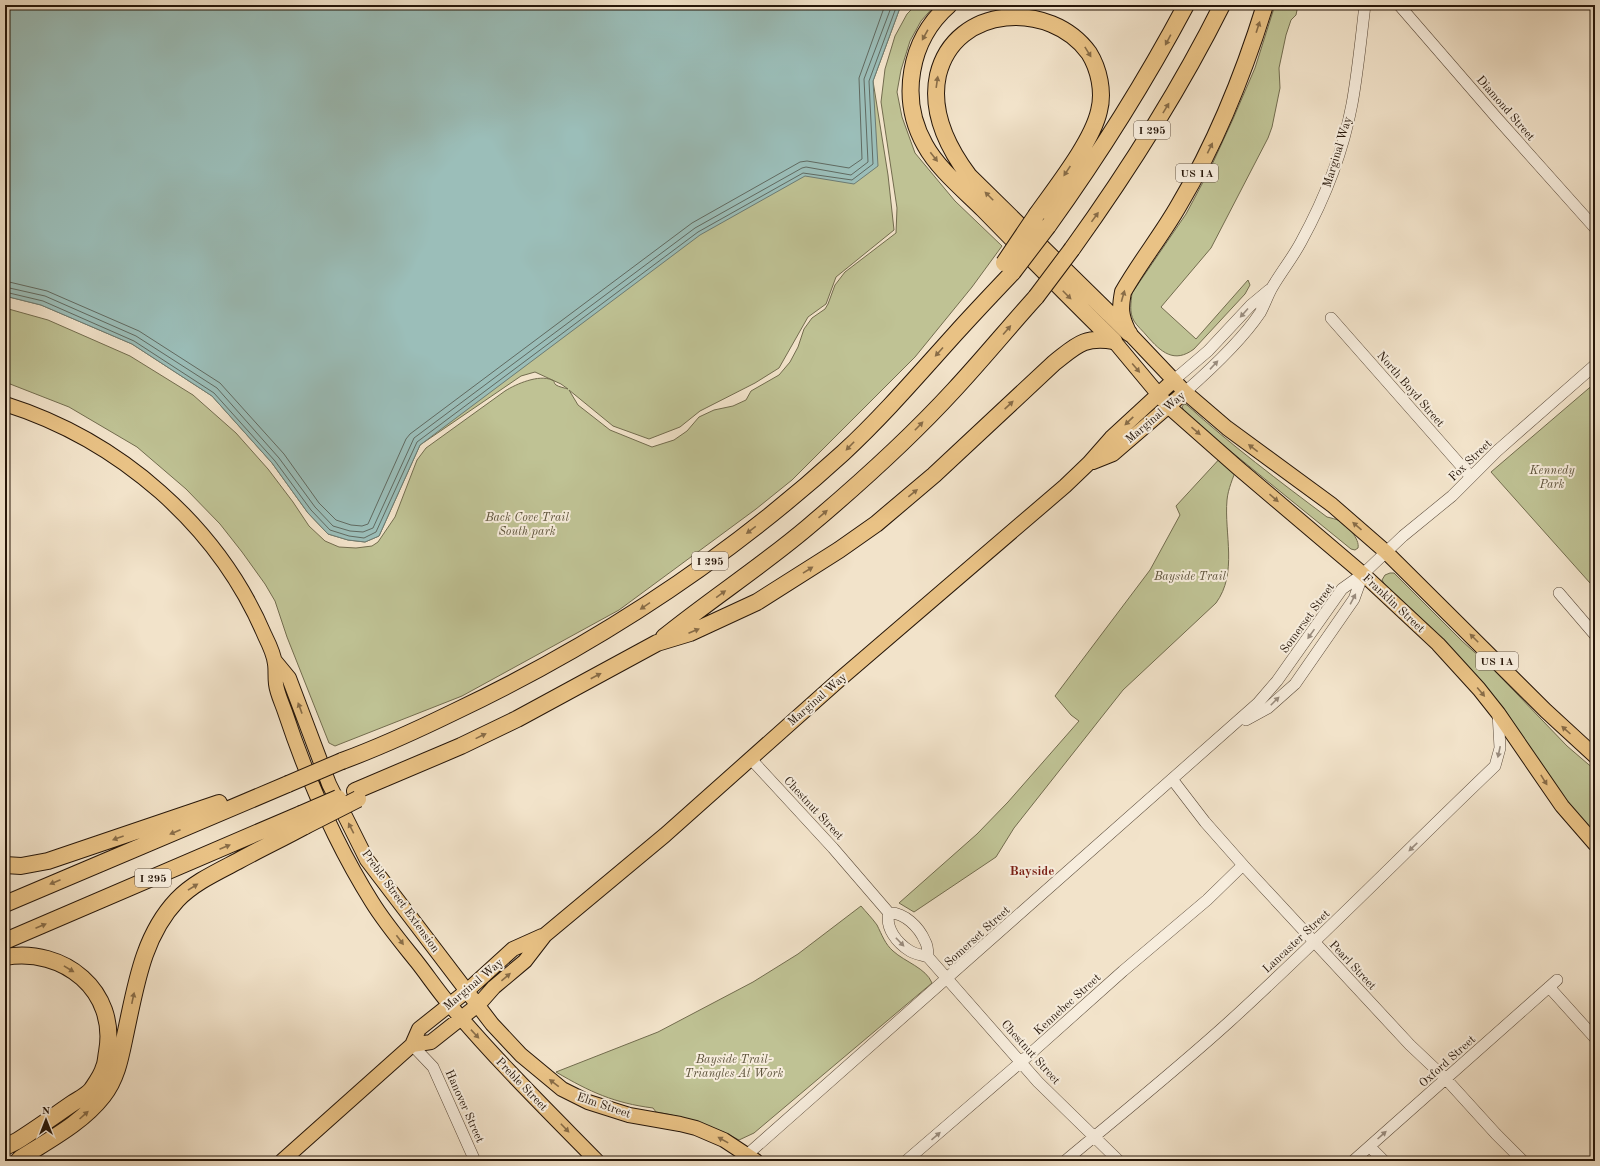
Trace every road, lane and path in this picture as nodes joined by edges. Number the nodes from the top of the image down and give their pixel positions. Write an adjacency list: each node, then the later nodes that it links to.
1 (949, 5): 12 (highway, US 1A, one-way to 12)
2 (1186, 5): 8 (highway, I 295, one-way to 8, bridge)
3 (1222, 5): 25 (highway, I 295, one-way to 3, bridge)
4 (1265, 5): 11 (highway, US 1A, one-way to 4)
5 (1365, 5): 9 (street, Marginal Way)
6 (1399, 5): 7 (street, Diamond Street)
7 (1595, 228)
8 (1009, 267): 11 (highway, one-way to 8, bridge); 32 (highway, I 295, one-way to 32, bridge)
9 (1272, 287): 14 (street, Marginal Way, one-way to 14); 15 (street, Marginal Way, one-way to 9)
10 (1331, 318): 20 (street, North Boyd Street)
11 (1129, 333): 14 (main road, US 1A)
12 (1114, 342): 16 (main road, US 1A, one-way to 16); 25 (highway, one-way to 12)
13 (1595, 365): 20 (street, Fox Street)
14 (1174, 380): 15 (main road, US 1A); 16 (main road, Marginal Way)
15 (1185, 392): 18 (main road, Marginal Way); 21 (main road, US 1A, one-way to 15)
16 (1158, 394): 18 (main road, Franklin Street / US 1A); 19 (main road, Marginal Way, one-way to 19)
17 (5, 404): 26 (main road, Preble Street Extension)
18 (1169, 407): 19 (main road, Marginal Way); 22 (main road, Franklin Street / US 1A, one-way to 22)
19 (1089, 463): 30 (main road, Marginal Way)
20 (1471, 477): 21 (street, Fox Street)
21 (1386, 552): 22 (street, Fox Street); 29 (main road, US 1A, one-way to 21)
22 (1363, 574): 27 (main road, Franklin Street / US 1A, one-way to 27); 28 (street, Somerset Street, one-way to 28); 28 (street, Somerset Street, one-way to 22)
23 (1559, 593): 24 (street)
24 (1595, 636)
25 (657, 643): 33 (highway, I 295, one-way to 25, bridge)
26 (274, 661): 45 (main road, Preble Street Extension, one-way to 26); 46 (main road, Preble Street Extension, one-way to 46)
27 (1498, 713): 34 (main road, Franklin Street / US 1A, one-way to 34); 41 (street, Lancaster Street, one-way to 41)
28 (1230, 729): 31 (street, Somerset Street)
29 (1595, 756)
30 (750, 758): 38 (street, Chestnut Street); 39 (main road, Marginal Way)
31 (1172, 779): 36 (street, Pearl Street); 44 (street, Somerset Street)
32 (288, 782): 35 (highway, one-way to 35); 37 (highway, one-way to 37)
33 (303, 820): 40 (highway, I 295, one-way to 33); 57 (highway, one-way to 33)
34 (1595, 844)
35 (5, 865)
36 (1243, 865): 41 (street, Pearl Street); 51 (street, Kennebec Street)
37 (5, 904)
38 (889, 913): 43 (street, Chestnut Street); 43 (street, Chestnut Street, one-way to 43)
39 (545, 935): 45 (main road, Marginal Way); 47 (main road, Marginal Way, one-way to 39)
40 (5, 941)
41 (1314, 942): 52 (street, Pearl Street); 53 (street, Lancaster Street)
42 (5, 957): 54 (highway, one-way to 54)
43 (928, 957): 44 (street, Chestnut Street)
44 (948, 978): 51 (street, Chestnut Street); 56 (street, Somerset Street)
45 (468, 990): 46 (main road, Marginal Way); 47 (main road, Preble Street Extension)
46 (449, 1004): 48 (main road, Preble Street); 50 (main road, Marginal Way)
47 (479, 1004): 48 (main road, Marginal Way); 56 (main road, Elm Street, one-way to 47)
48 (461, 1018): 50 (main road, Marginal Way); 60 (main road, Preble Street, one-way to 60)
49 (1595, 1038): 52 (street, Oxford Street)
50 (412, 1045): 58 (main road, Marginal Way); 59 (street, Hanover Street)
51 (1021, 1062): 53 (street, Chestnut Street); 61 (street, Kennebec Street, one-way to 51)
52 (1446, 1079): 55 (street, Oxford Street, one-way to 52); 66 (street, Pearl Street)
53 (1094, 1137): 62 (street, Lancaster Street); 63 (street, Chestnut Street)
54 (5, 1147)
55 (1370, 1147): 64 (street, Oxford Street); 65 (street)
56 (748, 1159)
57 (18, 1161)
58 (282, 1161)
59 (475, 1161)
60 (597, 1161)
61 (906, 1161)
62 (1065, 1161)
63 (1119, 1161)
64 (1353, 1161)
65 (1384, 1161)
66 (1522, 1161)

